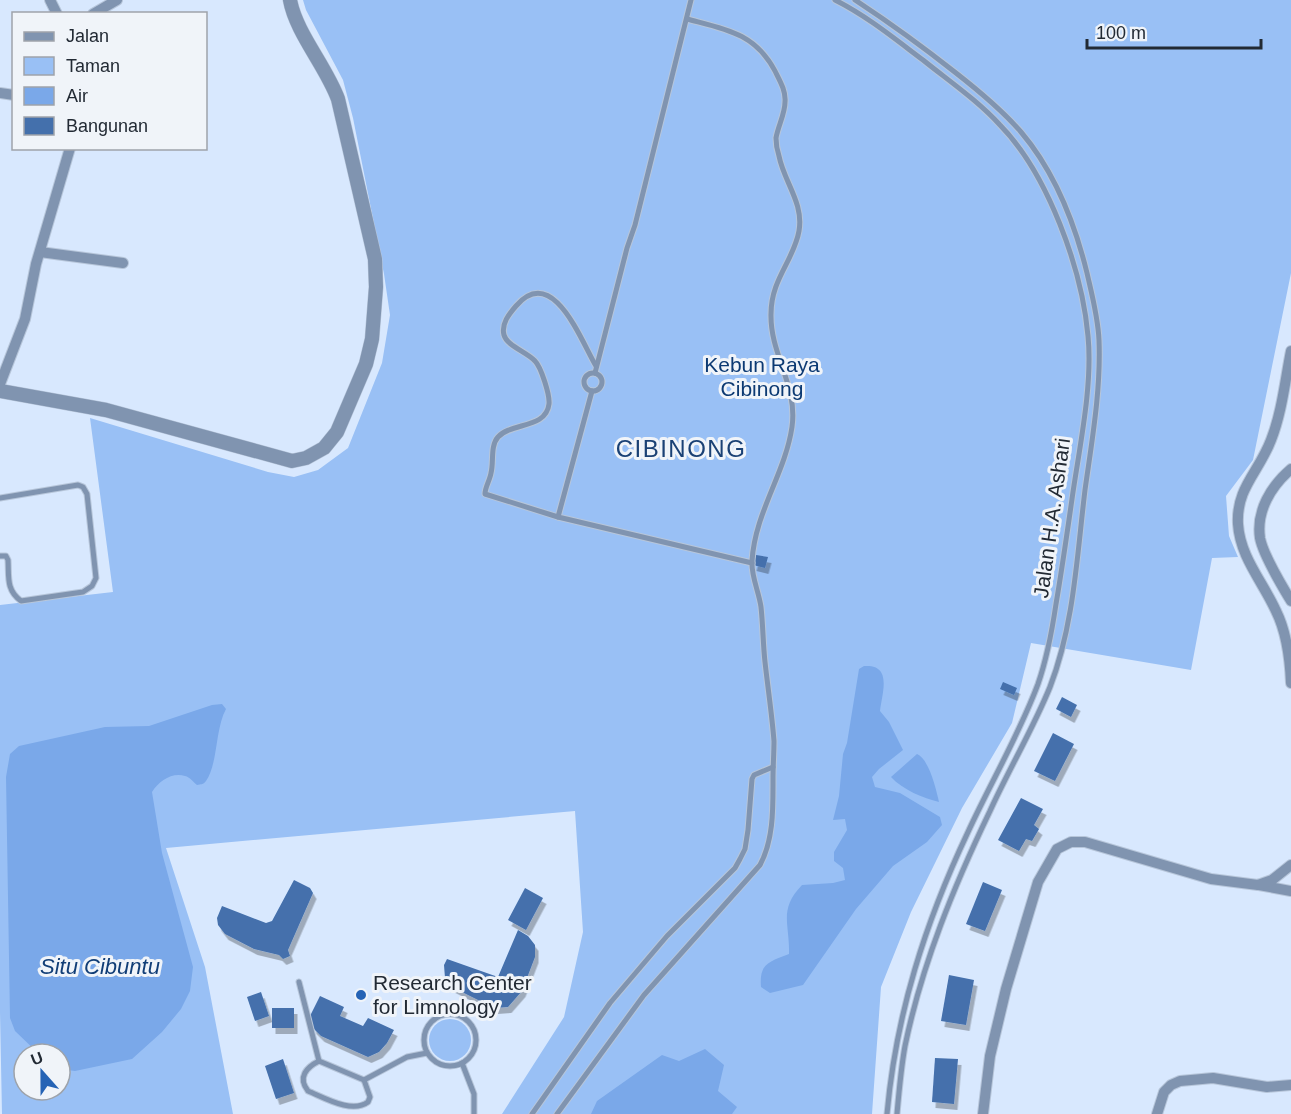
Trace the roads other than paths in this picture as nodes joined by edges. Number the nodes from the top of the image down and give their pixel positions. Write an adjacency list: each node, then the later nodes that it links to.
1 (117, 0): 6 (street)
2 (290, 0): 17 (street)
3 (691, 0): 7 (lane)
4 (835, 0): 12 (lane, Jalan H.A. Ashari)
5 (855, 0): 13 (lane, Jalan H.A. Ashari)
6 (96, 12)
7 (687, 19): 14 (lane); 23 (lane)
8 (68, 150): 9 (street)
9 (40, 252): 10 (street); 16 (street)
10 (123, 263)
11 (1291, 351): 26 (street)
12 (1089, 354): 13 (lane); 25 (lane, Jalan H.A. Ashari)
13 (1099, 356): 27 (lane, Jalan H.A. Ashari)
14 (597, 366): 15 (lane); 21 (lane)
15 (596, 373): 18 (lane); 18 (lane)
16 (0, 384)
17 (0, 391)
18 (592, 391): 21 (lane)
19 (1291, 469): 24 (street)
20 (0, 498): 22 (lane)
21 (558, 517): 23 (lane)
22 (0, 556)
23 (752, 563): 28 (lane)
24 (1291, 601)
25 (1038, 683): 27 (lane); 30 (lane, Jalan H.A. Ashari)
26 (1291, 683)
27 (1050, 687): 31 (lane, Jalan H.A. Ashari)
28 (773, 767): 43 (lane); 44 (lane)
29 (1291, 865): 32 (street)
30 (948, 877): 31 (lane); 38 (lane, Jalan H.A. Ashari)
31 (958, 881): 40 (lane, Jalan H.A. Ashari)
32 (1258, 885): 33 (street); 47 (street)
33 (1291, 891)
34 (299, 982): 36 (lane)
35 (427, 1053): 37 (lane); 37 (lane); 39 (lane)
36 (319, 1060): 39 (lane); 39 (lane)
37 (462, 1063): 42 (lane)
38 (890, 1079): 40 (lane); 45 (lane, Jalan H.A. Ashari)
39 (364, 1080)
40 (901, 1080): 46 (lane, Jalan H.A. Ashari)
41 (1291, 1085): 48 (street)
42 (474, 1114)
43 (532, 1114)
44 (557, 1114)
45 (886, 1114)
46 (897, 1114)
47 (983, 1114)
48 (1157, 1114)

